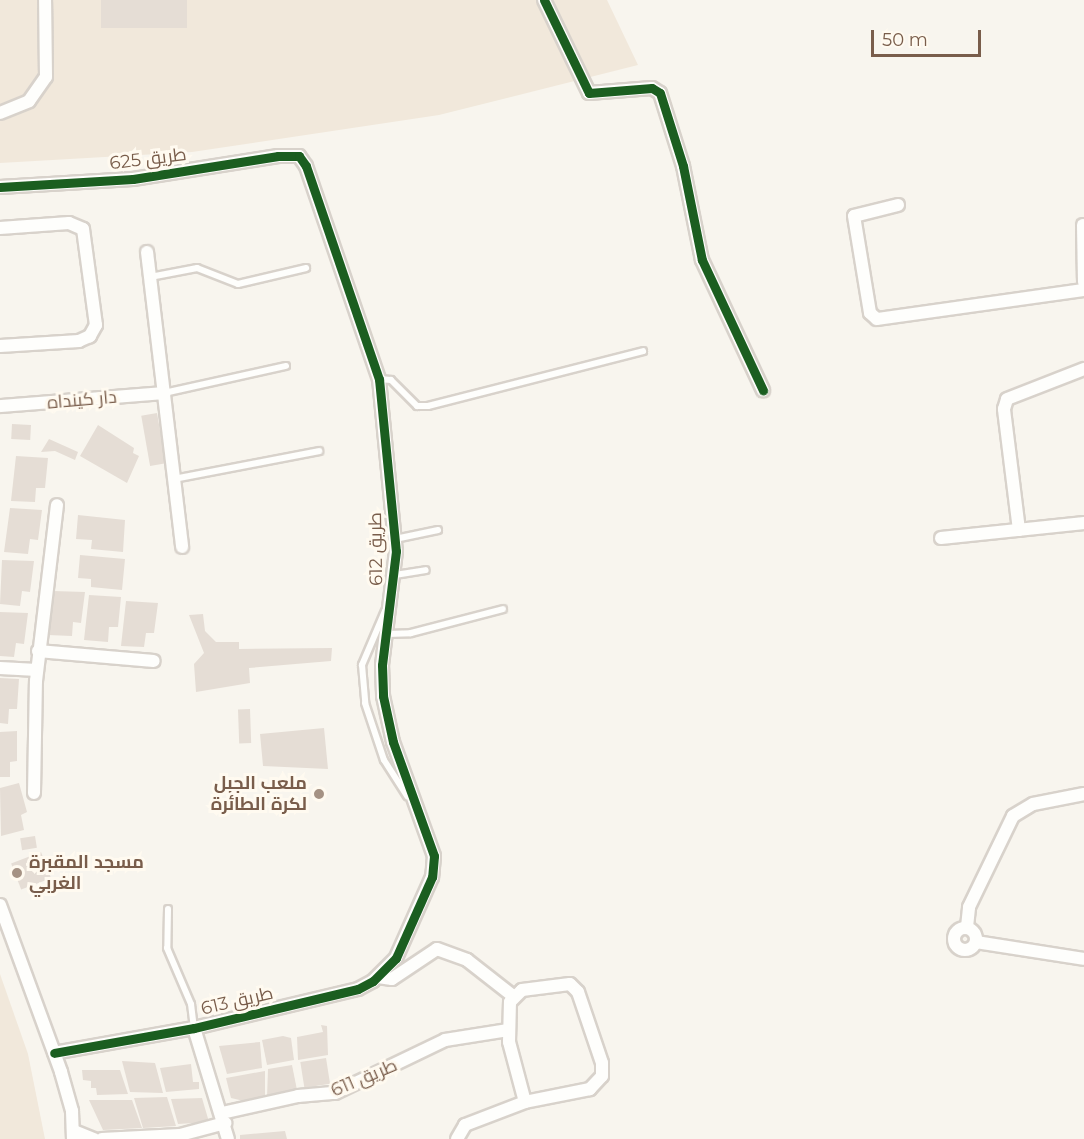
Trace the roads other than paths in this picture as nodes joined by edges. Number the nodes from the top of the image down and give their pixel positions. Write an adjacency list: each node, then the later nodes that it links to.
1 (45, 0): 3 (street)
2 (544, 0): 19 (street)
3 (0, 113)
4 (299, 156): 5 (street, طريق 625); 18 (street, طريق 612)
5 (0, 187)
6 (898, 205): 13 (street)
7 (1083, 225): 12 (street)
8 (0, 228): 14 (street)
9 (147, 252): 11 (street)
10 (306, 268): 11 (lane)
11 (150, 277): 20 (street)
12 (1084, 282)
13 (1084, 290)
14 (0, 346)
15 (643, 351): 18 (lane)
16 (286, 366): 20 (lane)
17 (1084, 369): 27 (street)
18 (379, 379): 29 (street, طريق 612)
19 (763, 390)
20 (164, 393): 21 (street, دار كينداه); 23 (street)
21 (0, 406)
22 (319, 451): 23 (lane)
23 (174, 479): 30 (street)
24 (57, 505): 36 (street)
25 (1084, 523): 27 (street)
26 (438, 530): 29 (lane)
27 (1019, 530): 28 (street)
28 (941, 538)
29 (395, 539): 32 (street, طريق 612)
30 (182, 547)
31 (426, 570): 32 (lane)
32 (395, 575): 33 (street, طريق 612)
33 (393, 594): 35 (street, طريق 612); 42 (lane)
34 (503, 609): 35 (lane)
35 (387, 634): 42 (street, طريق 612)
36 (38, 651): 37 (street); 39 (street)
37 (154, 661)
38 (0, 668): 39 (street)
39 (37, 670): 40 (street)
40 (34, 793)
41 (1084, 794): 45 (street)
42 (421, 816): 46 (street, طريق 612)
43 (0, 905): 53 (street)
44 (168, 909): 51 (lane)
45 (967, 927): 47 (street); 47 (street)
46 (405, 942): 49 (street, طريق 613)
47 (976, 942): 48 (street)
48 (1084, 959)
49 (378, 977): 50 (street); 51 (street, طريق 613)
50 (513, 996): 52 (street); 54 (street)
51 (194, 1028): 53 (street, طريق 613); 55 (street)
52 (508, 1029): 54 (street); 55 (street, طريق 611)
53 (54, 1053): 56 (street)
54 (525, 1102): 61 (street)
55 (223, 1118): 57 (street, طريق 611); 60 (street)
56 (74, 1135): 58 (street)
57 (189, 1136): 59 (street, طريق 611)
58 (93, 1139)
59 (102, 1139)
60 (228, 1139)
61 (457, 1139)

